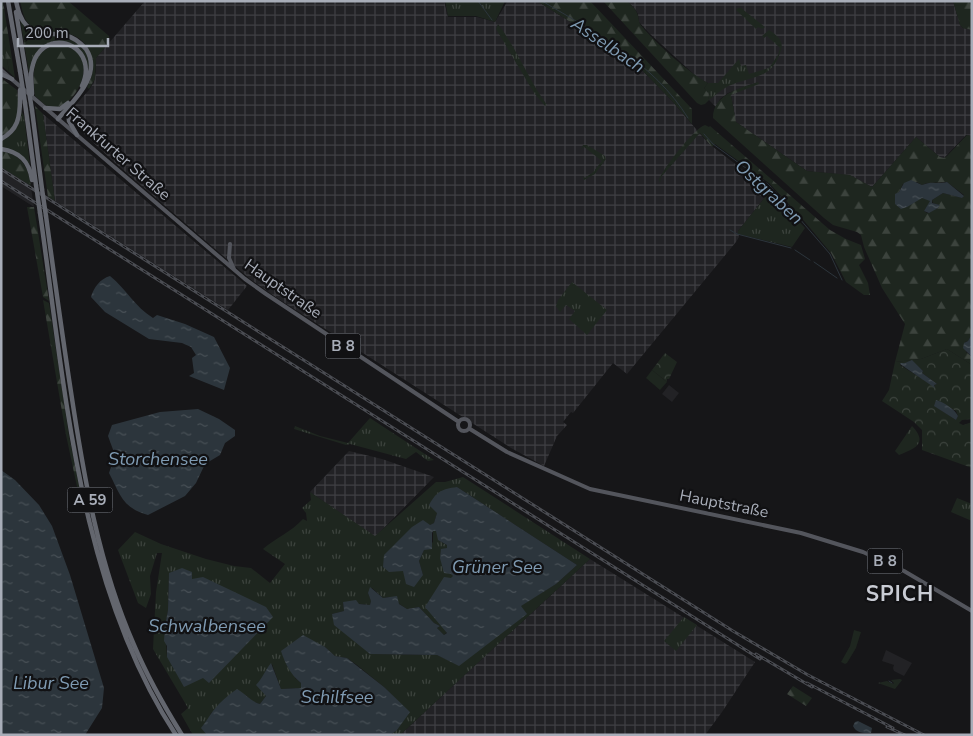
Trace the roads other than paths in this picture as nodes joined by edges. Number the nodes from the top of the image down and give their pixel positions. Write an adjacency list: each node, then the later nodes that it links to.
1 (8, 1): 4 (highway, A 59)
2 (15, 1): 4 (highway, A 59); 8 (highway)
3 (1, 70): 6 (main road, Frankfurter Straße / B 8)
4 (23, 72): 7 (highway, A 59, bridge); 10 (highway, A 59, bridge)
5 (1, 74): 6 (highway)
6 (12, 79): 9 (main road, Frankfurter Straße / B 8)
7 (23, 101): 13 (highway); 15 (highway, A 59)
8 (68, 105): 9 (highway); 10 (highway, bridge); 11 (highway); 12 (highway)
9 (45, 108): 11 (main road, Frankfurter Straße / B 8)
10 (32, 110): 23 (highway, A 59, bridge)
11 (57, 118): 12 (main road, Frankfurter Straße / B 8)
12 (77, 135): 17 (main road, Frankfurter Straße / B 8)
13 (1, 139)
14 (1, 149): 15 (highway, A 59)
15 (35, 185): 22 (highway, A 59, bridge)
16 (230, 244): 18 (main road)
17 (219, 257): 18 (main road, Hauptstraße / B 8)
18 (235, 271): 19 (main road, Hauptstraße / B 8)
19 (459, 422): 20 (main road, Hauptstraße / B 8); 20 (main road, Hauptstraße / B 8)
20 (470, 429): 21 (main road, Hauptstraße / B 8)
21 (972, 611)
22 (176, 735)
23 (182, 735)

